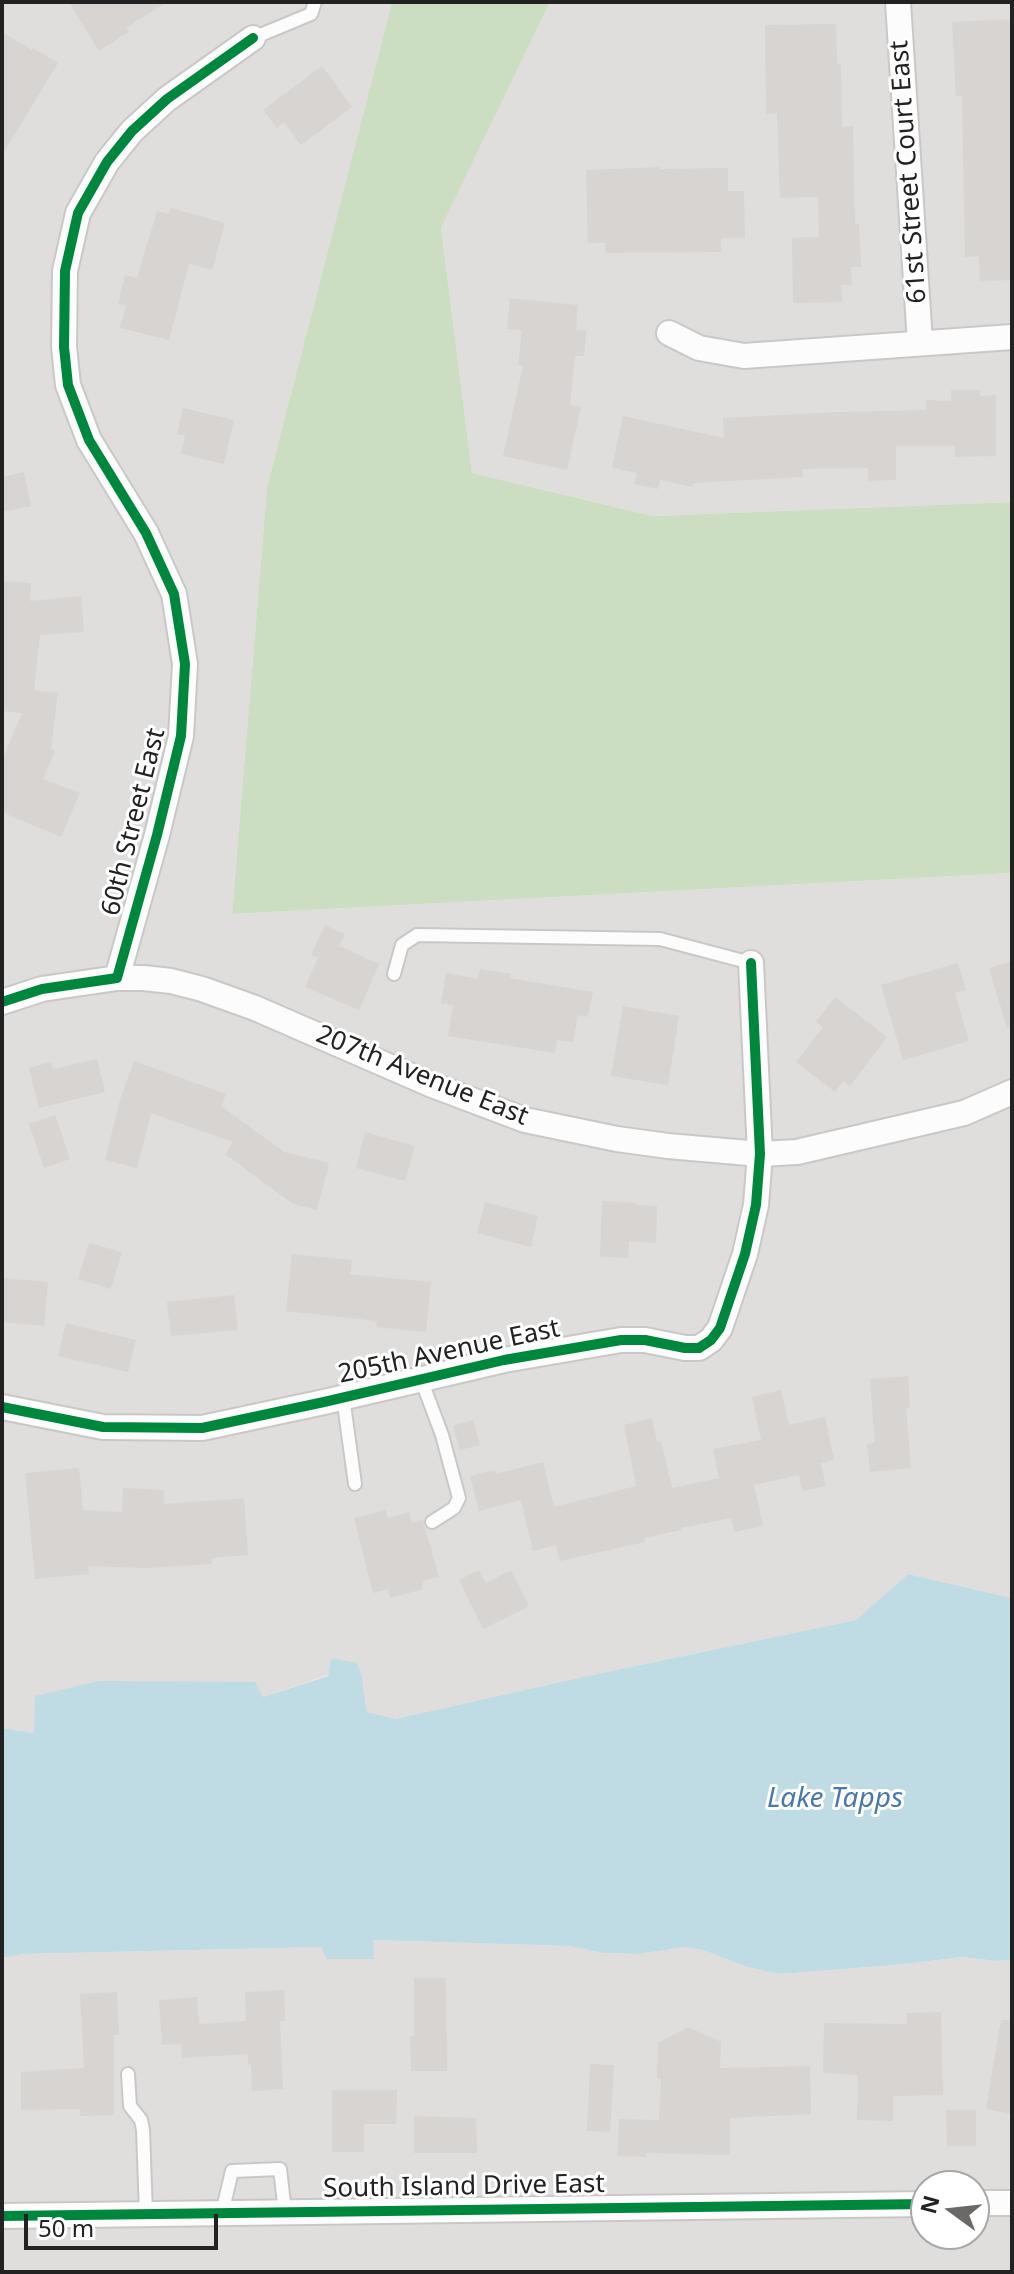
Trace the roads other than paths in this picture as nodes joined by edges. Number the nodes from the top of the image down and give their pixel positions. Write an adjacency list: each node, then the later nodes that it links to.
1 (315, 2): 3 (lane)
2 (898, 2): 6 (street, 61st Street Court East)
3 (253, 38): 9 (street, 60th Street East)
4 (669, 333): 6 (street)
5 (1012, 337): 6 (street)
6 (920, 343)
7 (751, 963): 8 (lane); 12 (street, 205th Avenue East)
8 (394, 974)
9 (117, 978): 10 (street); 12 (street, 207th Avenue East)
10 (2, 1002)
11 (1012, 1092): 12 (street, 207th Avenue East)
12 (760, 1154): 13 (street, 205th Avenue East)
13 (421, 1379): 14 (street, 205th Avenue East); 17 (lane)
14 (343, 1397): 15 (street, 205th Avenue East); 16 (lane)
15 (2, 1407)
16 (355, 1484)
17 (432, 1522)
18 (128, 2074): 24 (lane)
19 (990, 2203): 20 (street)
20 (1012, 2203)
21 (910, 2204): 22 (street, South Island Drive East)
22 (285, 2212): 23 (street, South Island Drive East); 23 (lane)
23 (222, 2213): 24 (street, South Island Drive East)
24 (146, 2214): 25 (street, South Island Drive East)
25 (2, 2216)

